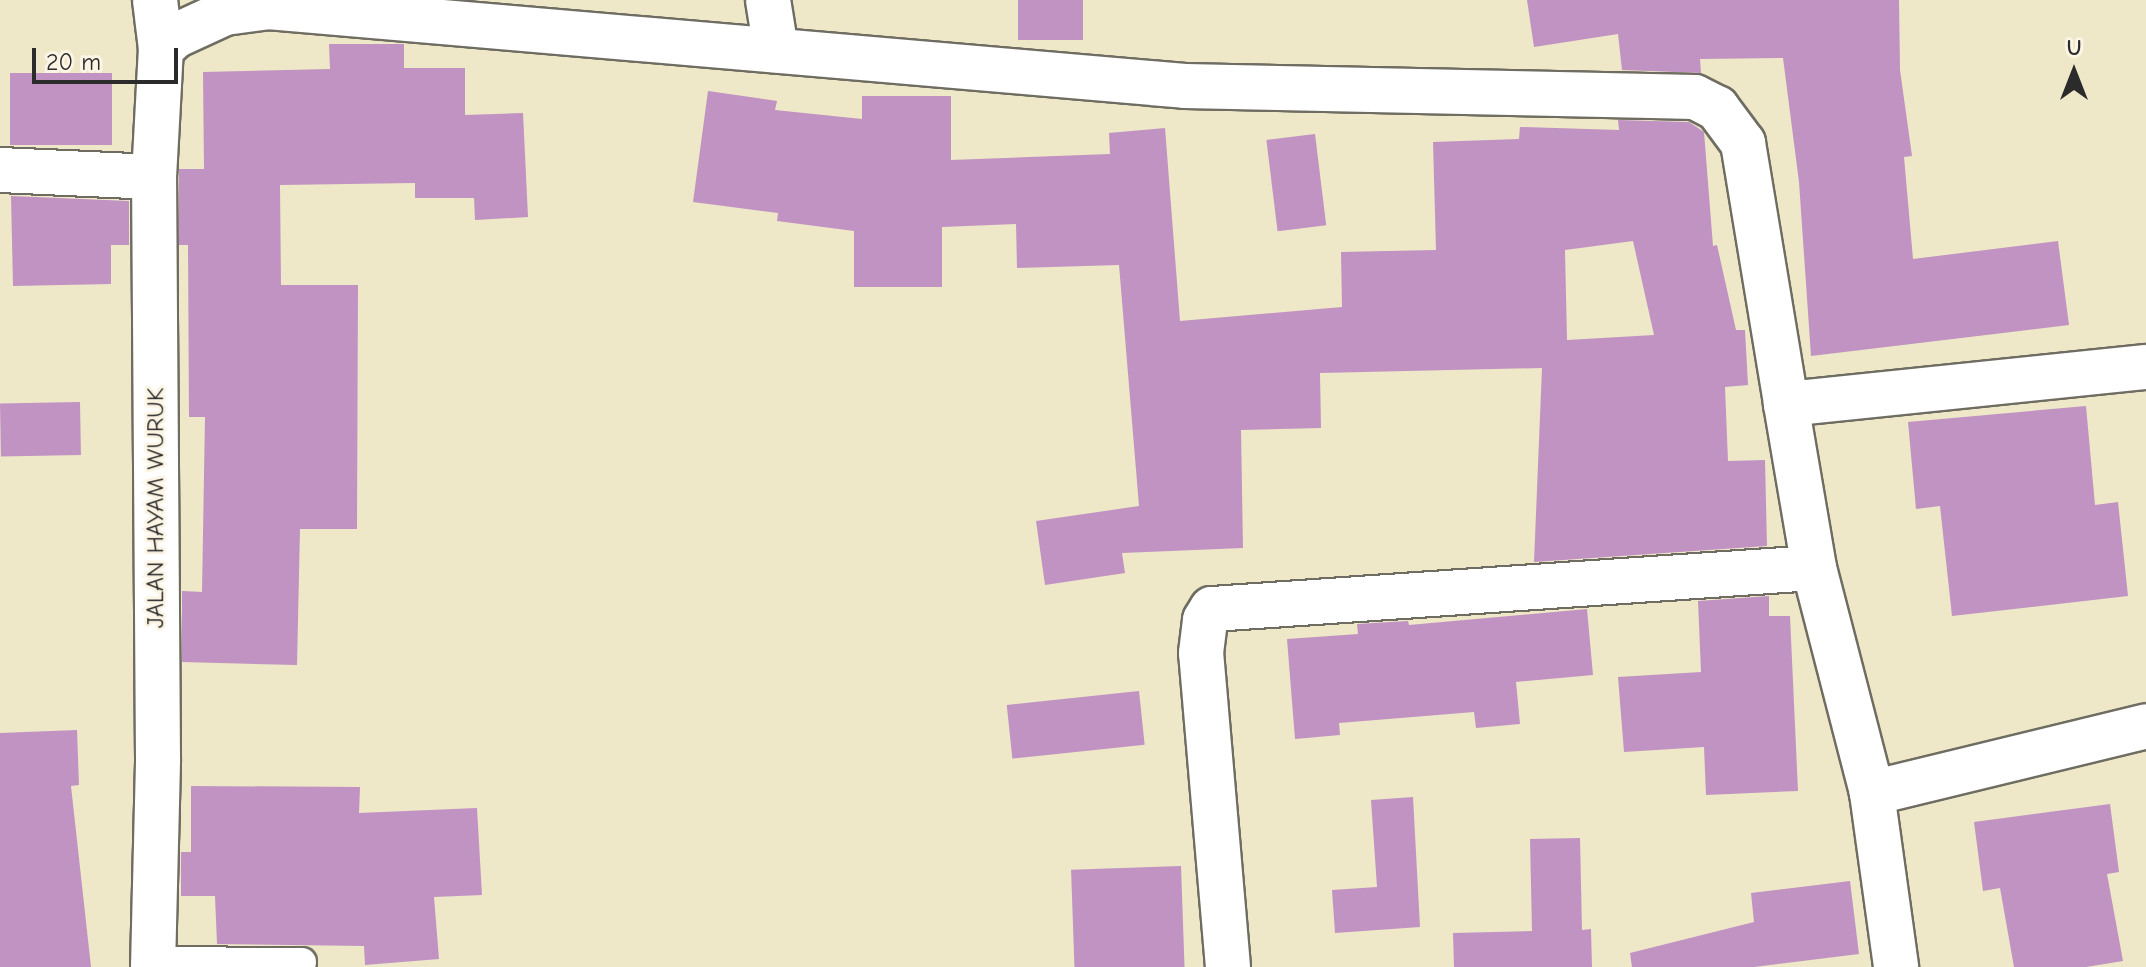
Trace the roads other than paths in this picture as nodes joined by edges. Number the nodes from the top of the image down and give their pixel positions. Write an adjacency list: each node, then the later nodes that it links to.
1 (155, 0): 4 (street, JALAN HAYAM WURUK)
2 (768, 0): 5 (street)
3 (269, 3): 4 (street); 5 (street)
4 (161, 49): 7 (street, JALAN HAYAM WURUK)
5 (776, 50): 9 (street)
6 (0, 170): 7 (street)
7 (154, 177): 14 (street, JALAN HAYAM WURUK)
8 (2146, 367): 9 (street)
9 (1786, 404): 10 (street)
10 (1814, 568): 12 (street); 15 (street)
11 (2146, 726): 12 (street)
12 (1872, 793): 16 (street)
13 (302, 962): 14 (lane)
14 (153, 964)
15 (1228, 967)
16 (1896, 967)

